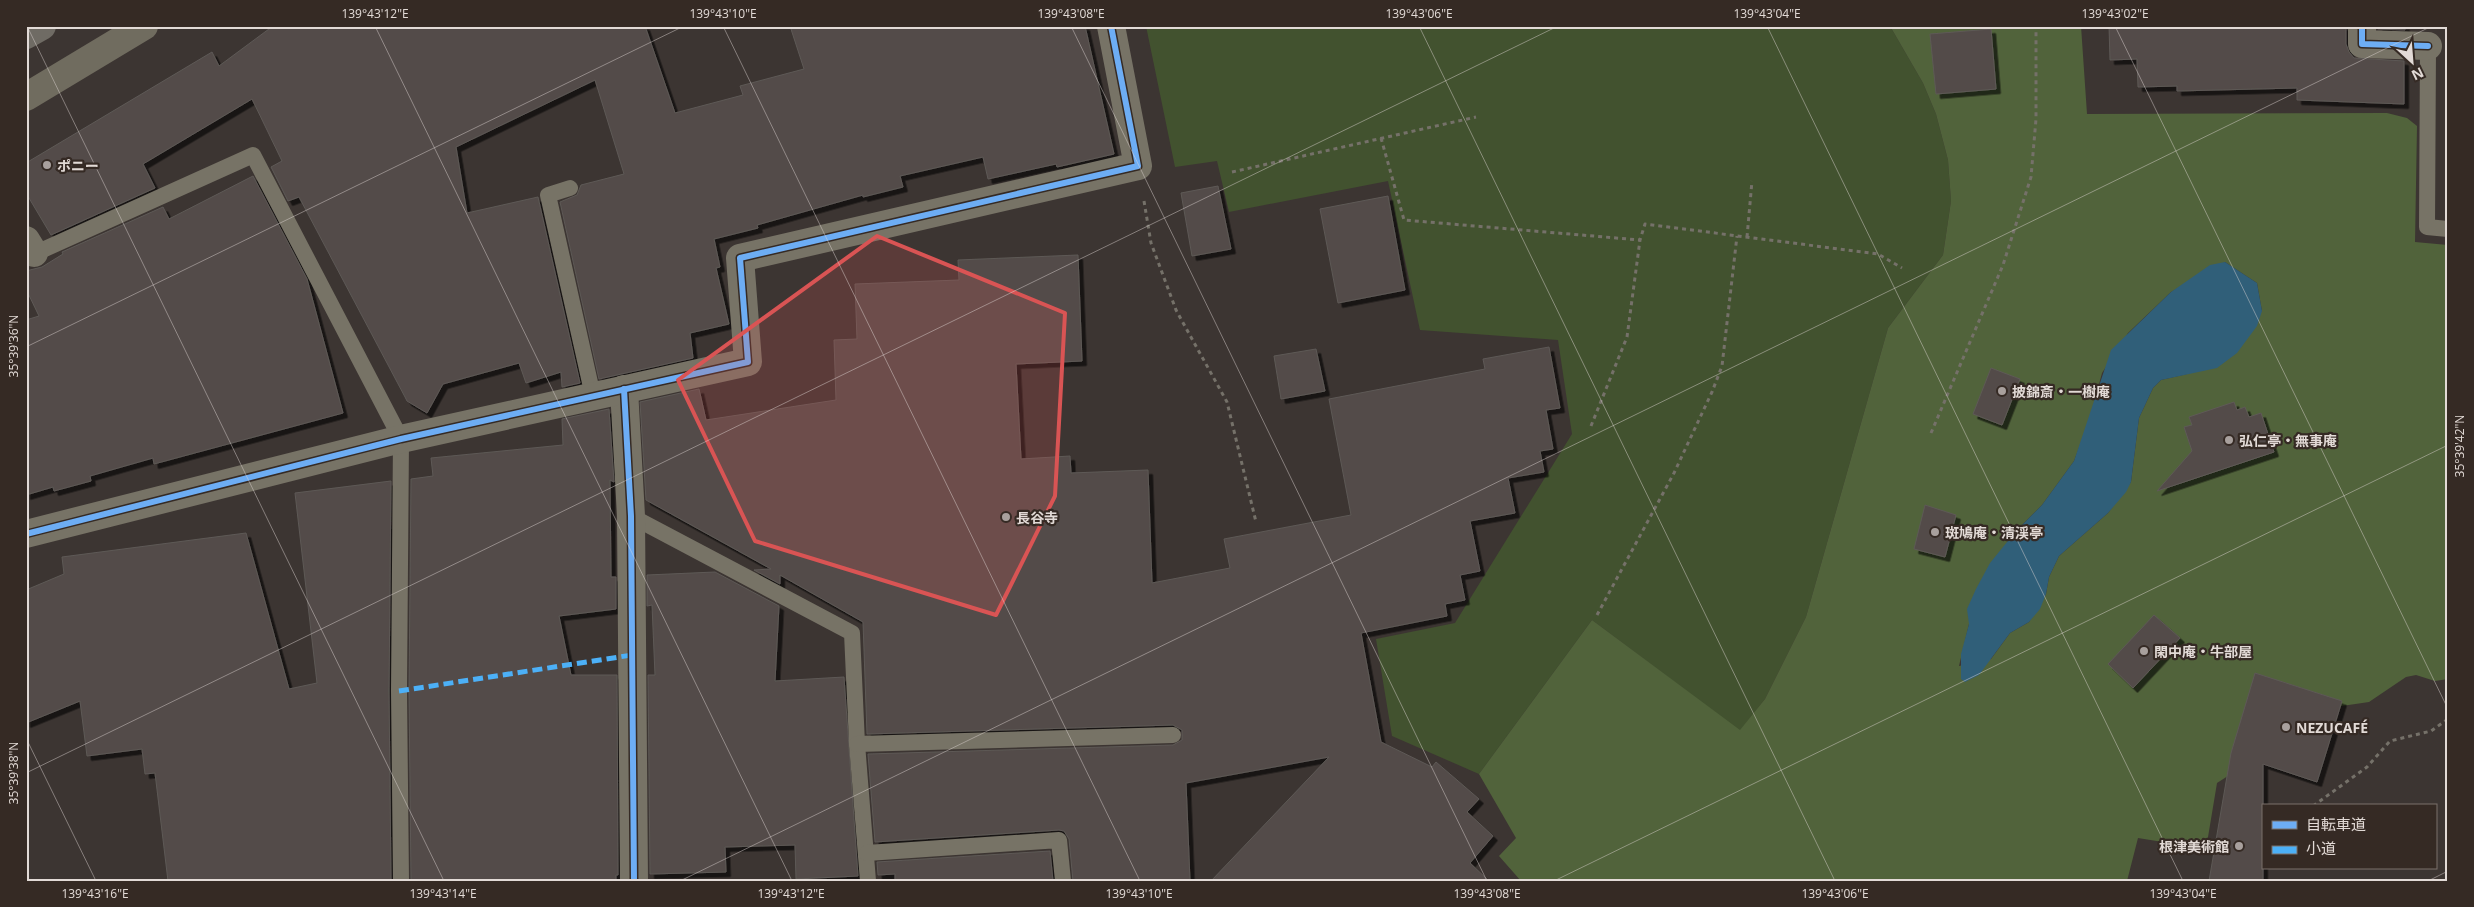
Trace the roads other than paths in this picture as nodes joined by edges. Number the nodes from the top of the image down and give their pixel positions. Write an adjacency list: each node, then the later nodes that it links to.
1 (42, 26): 5 (highway)
2 (144, 26): 7 (main road)
3 (1111, 26): 11 (street)
4 (2362, 26): 6 (street)
5 (26, 35)
6 (2428, 46): 9 (lane)
7 (26, 97)
8 (570, 188): 12 (lane)
9 (2448, 229)
10 (29, 250): 13 (lane)
11 (624, 389): 12 (street); 14 (street)
12 (593, 396): 13 (street)
13 (401, 439): 15 (street); 19 (lane)
14 (631, 516): 17 (lane); 20 (street)
15 (26, 534)
16 (1174, 735): 17 (lane)
17 (857, 744): 18 (lane)
18 (867, 854): 21 (lane); 22 (lane)
19 (401, 881)
20 (634, 881)
21 (868, 881)
22 (1063, 881)

